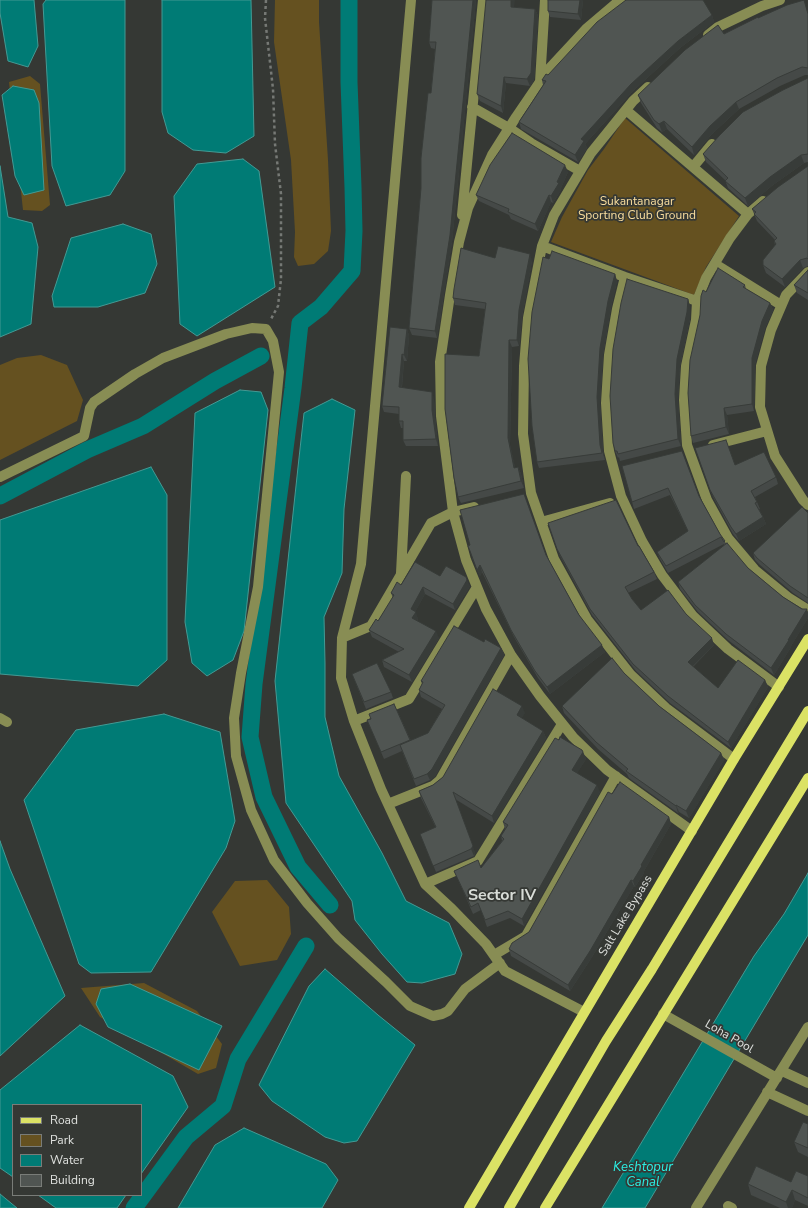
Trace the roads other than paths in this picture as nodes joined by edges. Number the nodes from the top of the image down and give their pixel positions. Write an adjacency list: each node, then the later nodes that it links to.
1 (410, 0): 36 (street)
2 (483, 0): 9 (street)
3 (544, 0): 8 (street)
4 (620, 0): 8 (street)
5 (780, 0): 6 (street)
6 (701, 40)
7 (656, 80): 10 (street)
8 (540, 82): 11 (street)
9 (472, 107): 11 (street); 17 (street)
10 (626, 110): 13 (street); 14 (street)
11 (509, 128): 14 (street); 17 (street)
12 (717, 139): 13 (street)
13 (693, 167): 16 (street)
14 (580, 171): 18 (street)
15 (771, 195): 16 (street)
16 (748, 214): 19 (street)
17 (459, 242): 31 (street)
18 (542, 246): 21 (street); 32 (street)
19 (715, 264): 22 (street); 23 (street)
20 (808, 272): 23 (street)
21 (625, 277): 22 (street); 28 (street)
22 (697, 301): 25 (street)
23 (781, 305): 24 (street)
24 (767, 431): 25 (street); 30 (street)
25 (693, 450): 35 (street)
26 (406, 476): 33 (street)
27 (0, 477): 49 (street)
28 (623, 499): 32 (street); 39 (street)
29 (481, 505): 31 (street)
30 (808, 505)
31 (453, 512): 33 (street); 34 (street)
32 (541, 522): 43 (street)
33 (401, 575): 36 (street)
34 (477, 587): 38 (street); 41 (street)
35 (808, 610)
36 (342, 638): 41 (street)
37 (808, 640): 39 (main road, Salt Lake Bypass)
38 (511, 655): 42 (street); 46 (street)
39 (779, 686): 43 (main road, Salt Lake Bypass)
40 (808, 711): 58 (main road)
41 (354, 721): 46 (street)
42 (562, 724): 44 (street); 48 (street)
43 (734, 759): 47 (main road, Salt Lake Bypass)
44 (616, 776): 47 (street); 49 (street)
45 (808, 778): 51 (main road)
46 (388, 804): 48 (street)
47 (692, 832): 50 (main road, Salt Lake Bypass)
48 (425, 884): 49 (street)
49 (497, 959): 50 (street)
50 (584, 1012): 57 (main road, Salt Lake Bypass)
51 (663, 1014): 53 (street, Loha Pool); 59 (main road)
52 (808, 1027): 53 (street)
53 (779, 1074): 54 (street, Loha Pool); 55 (street)
54 (808, 1083)
55 (767, 1092): 56 (street); 60 (street)
56 (808, 1111)
57 (469, 1208)
58 (509, 1208)
59 (545, 1208)
60 (696, 1208)

